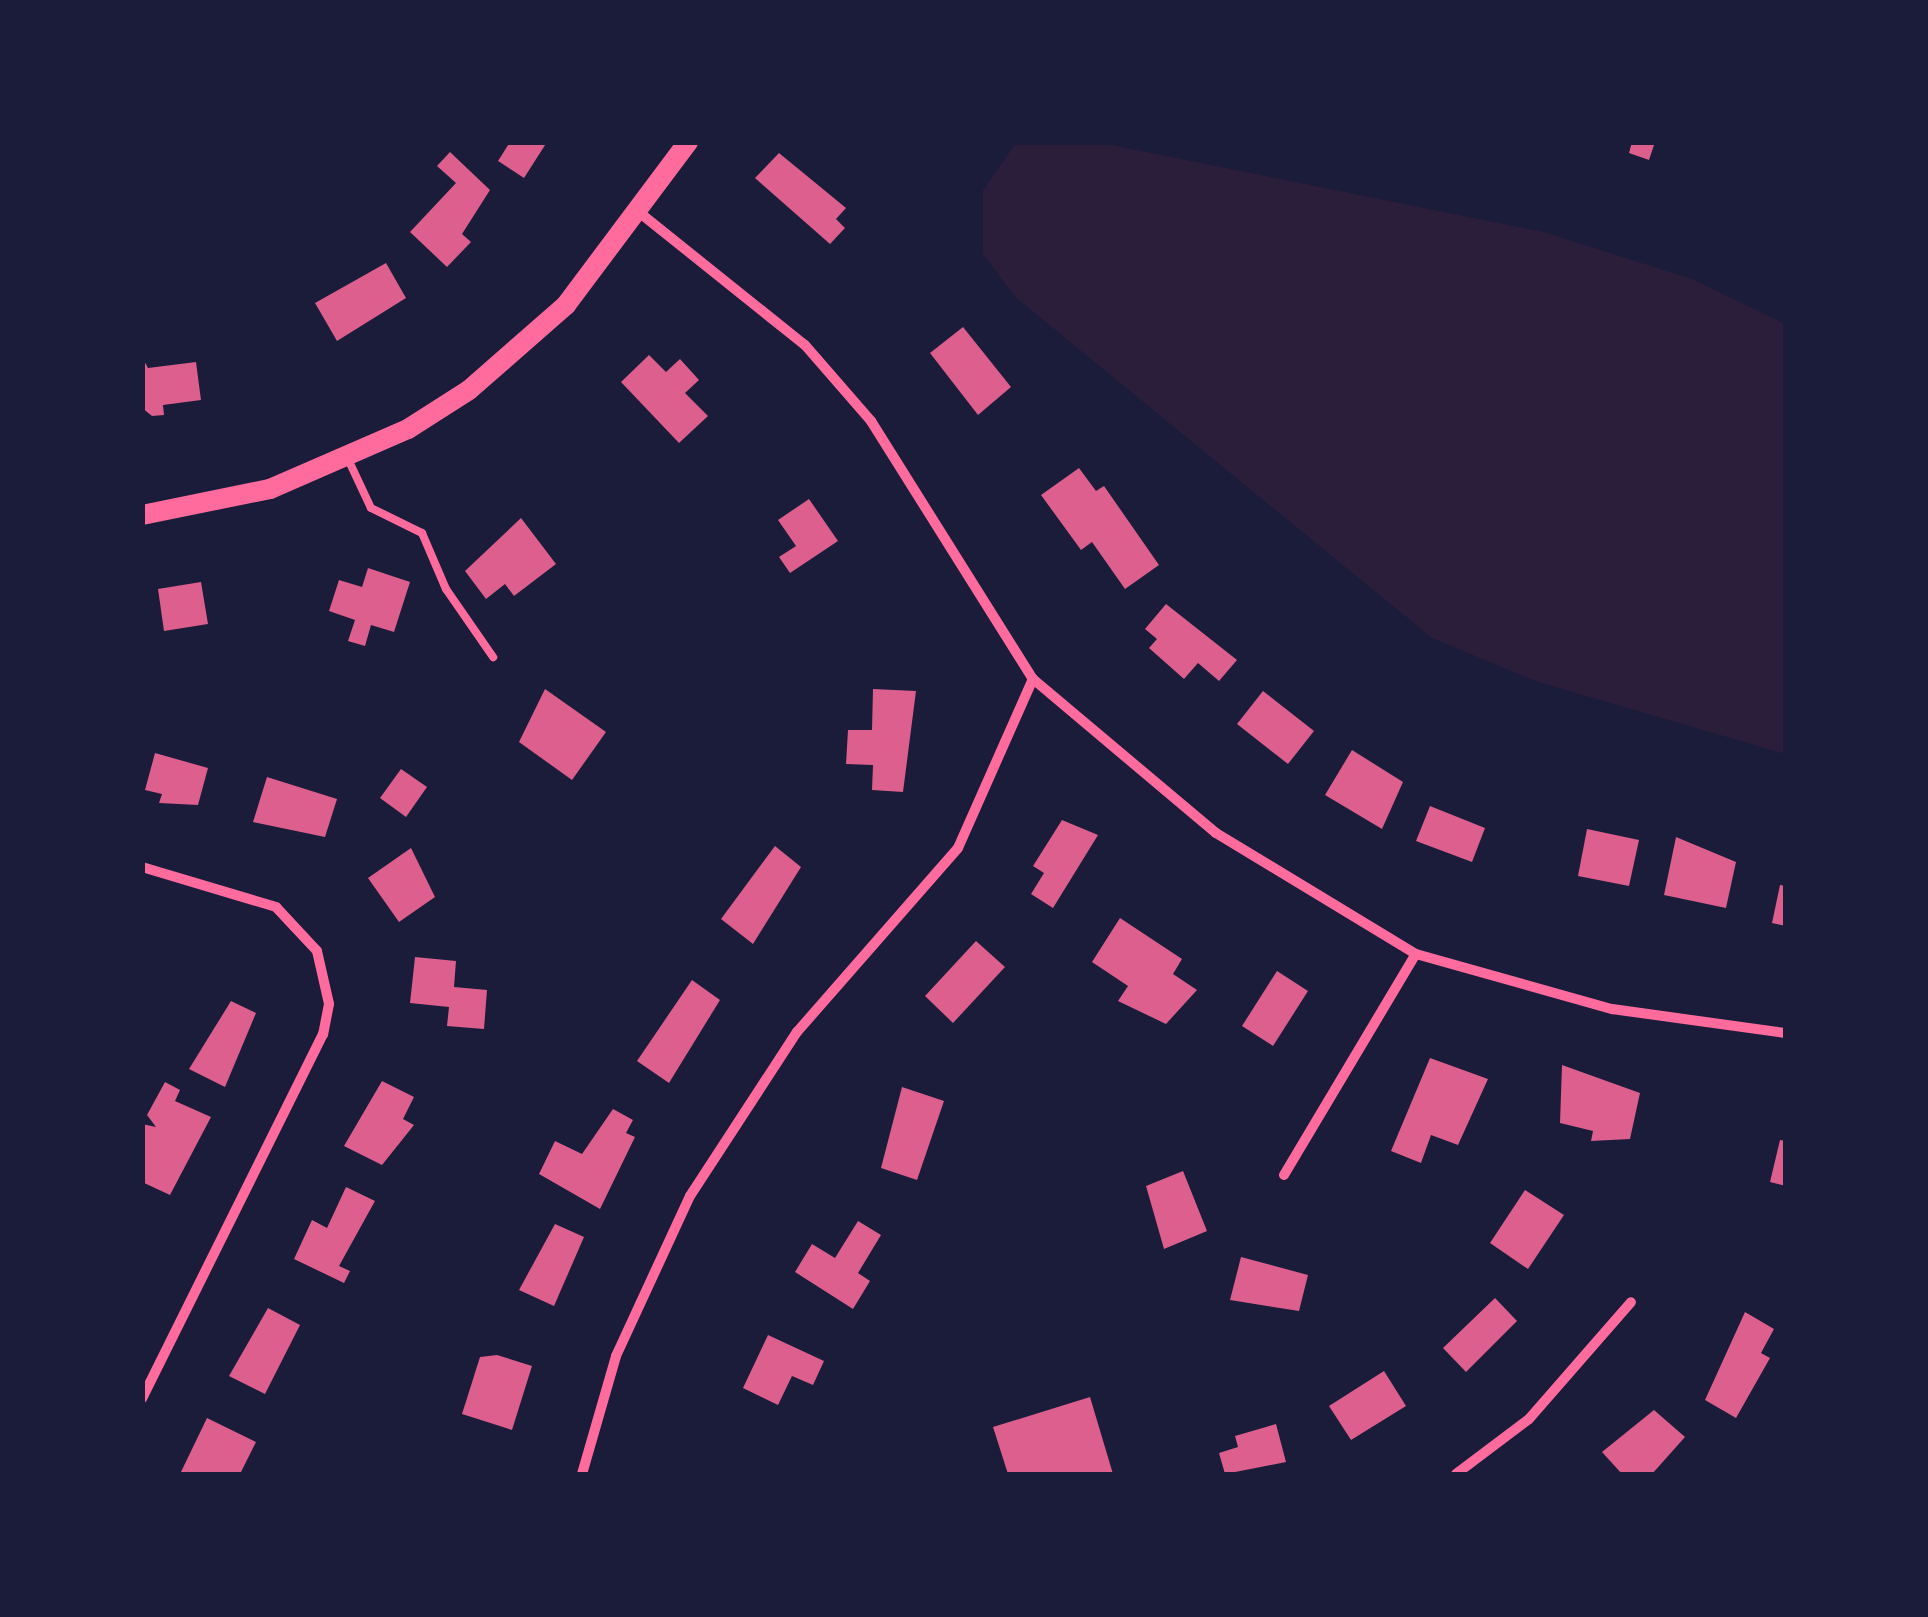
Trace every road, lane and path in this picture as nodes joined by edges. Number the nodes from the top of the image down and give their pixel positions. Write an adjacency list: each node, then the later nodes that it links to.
1 (688, 142): 2 (main road)
2 (640, 213): 3 (main road); 6 (street)
3 (348, 459): 4 (main road); 5 (lane)
4 (142, 516)
5 (494, 657)
6 (1033, 678): 8 (street); 13 (street)
7 (142, 867): 12 (street)
8 (1416, 954): 9 (street); 10 (street)
9 (1786, 1033)
10 (1284, 1176)
11 (1632, 1302): 14 (street)
12 (142, 1398)
13 (582, 1474)
14 (1456, 1474)

